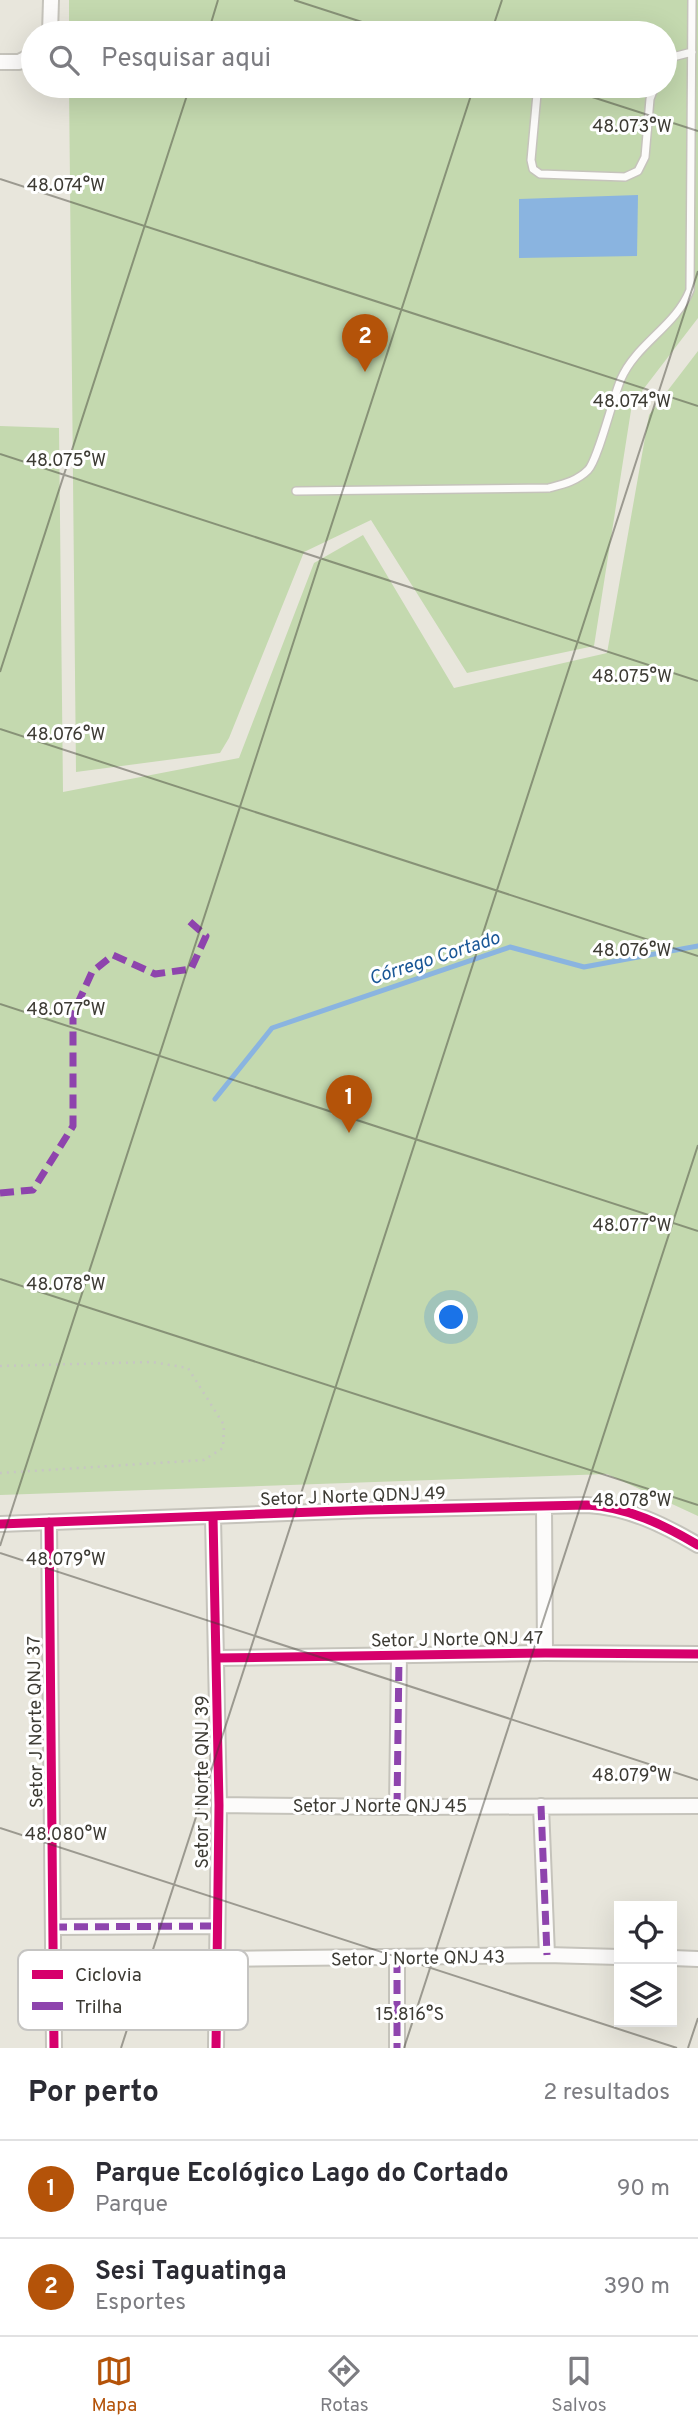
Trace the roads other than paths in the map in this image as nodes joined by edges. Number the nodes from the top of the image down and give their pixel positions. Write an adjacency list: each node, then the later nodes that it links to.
1 (51, 0): 3 (street)
2 (692, 0): 4 (lane)
3 (50, 21)
4 (692, 52): 5 (lane); 10 (lane)
5 (677, 57)
6 (21, 61): 7 (street)
7 (0, 62)
8 (537, 98): 9 (lane)
9 (650, 98)
10 (296, 491)
11 (544, 1506): 12 (street, Setor J Norte QDNJ 49); 15 (street, Setor J Norte QDNJ 49); 16 (street, Setor J Norte QNJ 47)
12 (213, 1517): 13 (street, Setor J Norte QDNJ 49); 19 (street, Setor J Norte QNJ 39)
13 (49, 1522): 14 (street, Setor J Norte QDNJ 49); 25 (street, Setor J Norte QNJ 37)
14 (0, 1524)
15 (698, 1545)
16 (545, 1653): 17 (street, Setor J Norte QNJ 47); 18 (street, Setor J Norte QNJ 47)
17 (698, 1654)
18 (399, 1656): 19 (street, Setor J Norte QNJ 47); 23 (street)
19 (217, 1658): 20 (street, Setor J Norte QNJ 39)
20 (219, 1805): 23 (street, Setor J Norte QNJ 45); 24 (street, Setor J Norte QNJ 39)
21 (541, 1806): 22 (street, Setor J Norte QNJ 45); 23 (street, Setor J Norte QNJ 45); 28 (street)
22 (698, 1806)
23 (397, 1807)
24 (217, 1926): 25 (street); 27 (street, Setor J Norte QNJ 39)
25 (53, 1927): 26 (street, Setor J Norte QNJ 37)
26 (53, 1950)
27 (218, 1950)
28 (547, 1955): 29 (street, Setor J Norte QNJ 43); 32 (street, Setor J Norte QNJ 43)
29 (614, 1957)
30 (677, 1958): 33 (street)
31 (248, 1959): 32 (street, Setor J Norte QNJ 43)
32 (397, 1959): 38 (street)
33 (698, 1959)
34 (54, 2030): 36 (street, Setor J Norte QNJ 37)
35 (216, 2030): 37 (street, Setor J Norte QNJ 39)
36 (54, 2048)
37 (216, 2048)
38 (397, 2048)

